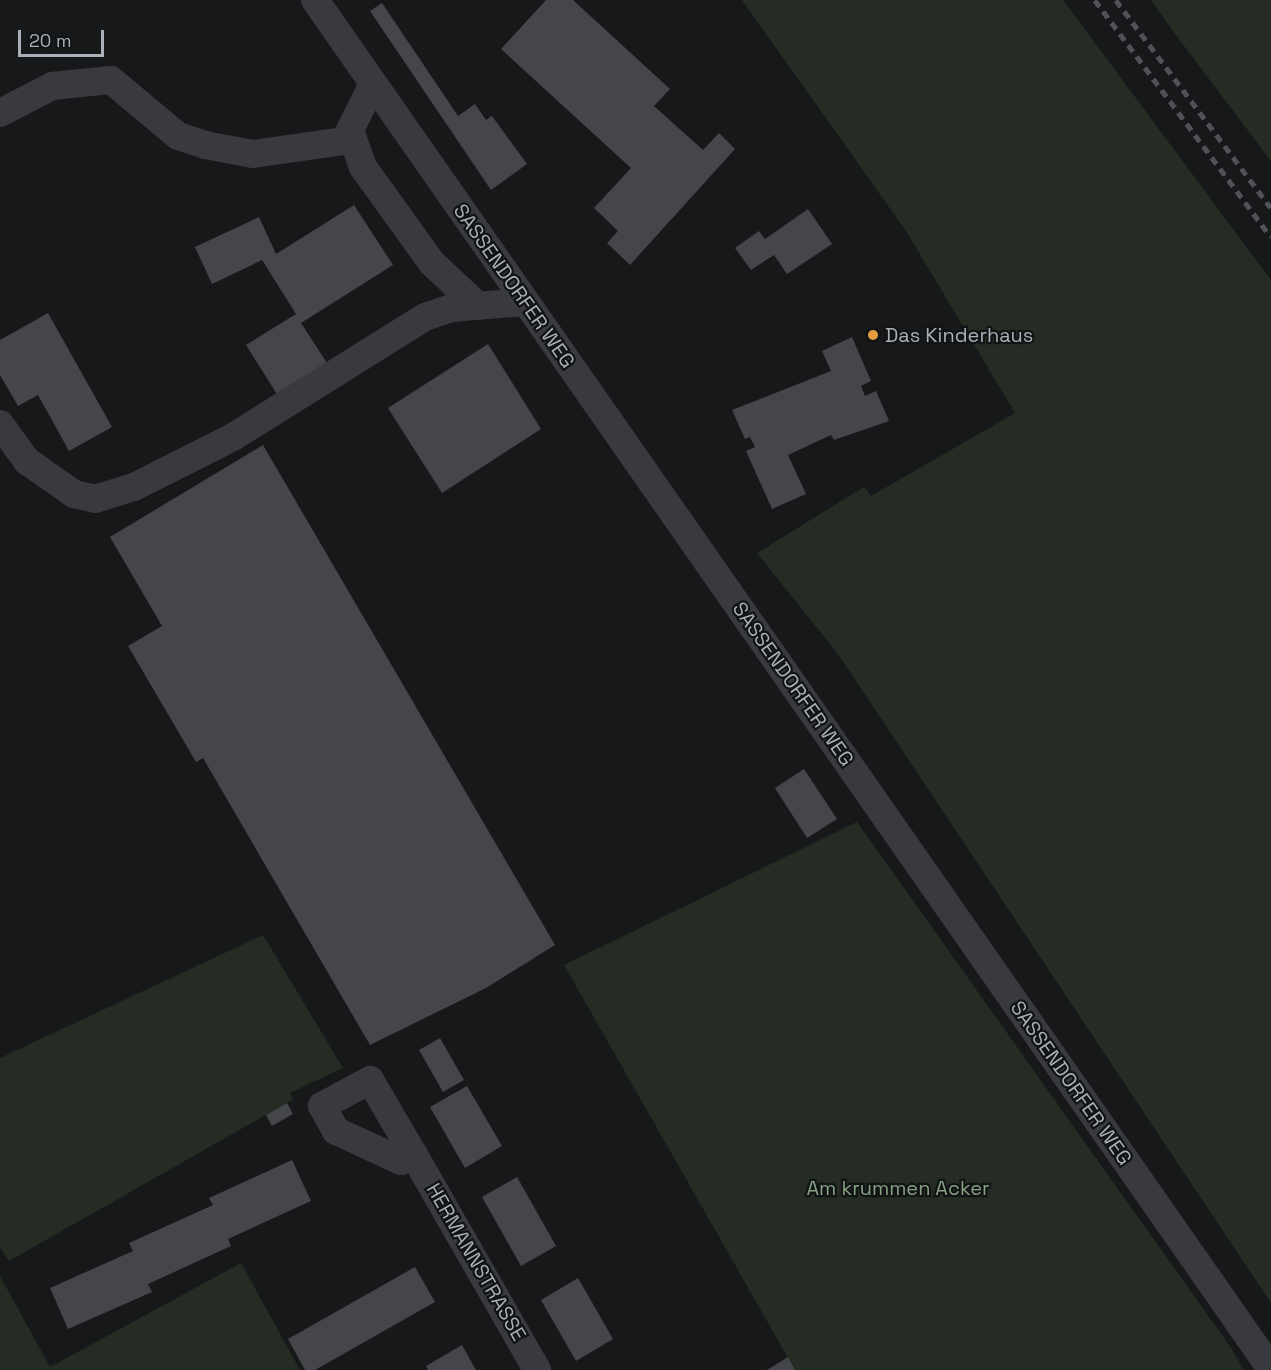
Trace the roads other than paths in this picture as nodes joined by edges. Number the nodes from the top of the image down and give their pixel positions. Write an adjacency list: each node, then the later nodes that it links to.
1 (315, 0): 2 (street, SASSENDORFER WEG)
2 (373, 84): 4 (street); 5 (street, SASSENDORFER WEG)
3 (0, 113): 4 (street)
4 (350, 140): 6 (street)
5 (525, 302): 6 (street); 9 (street, SASSENDORFER WEG)
6 (478, 306): 7 (street)
7 (0, 424)
8 (414, 1155): 10 (street, HERMANNSTRASSE)
9 (1271, 1368)
10 (537, 1370)

